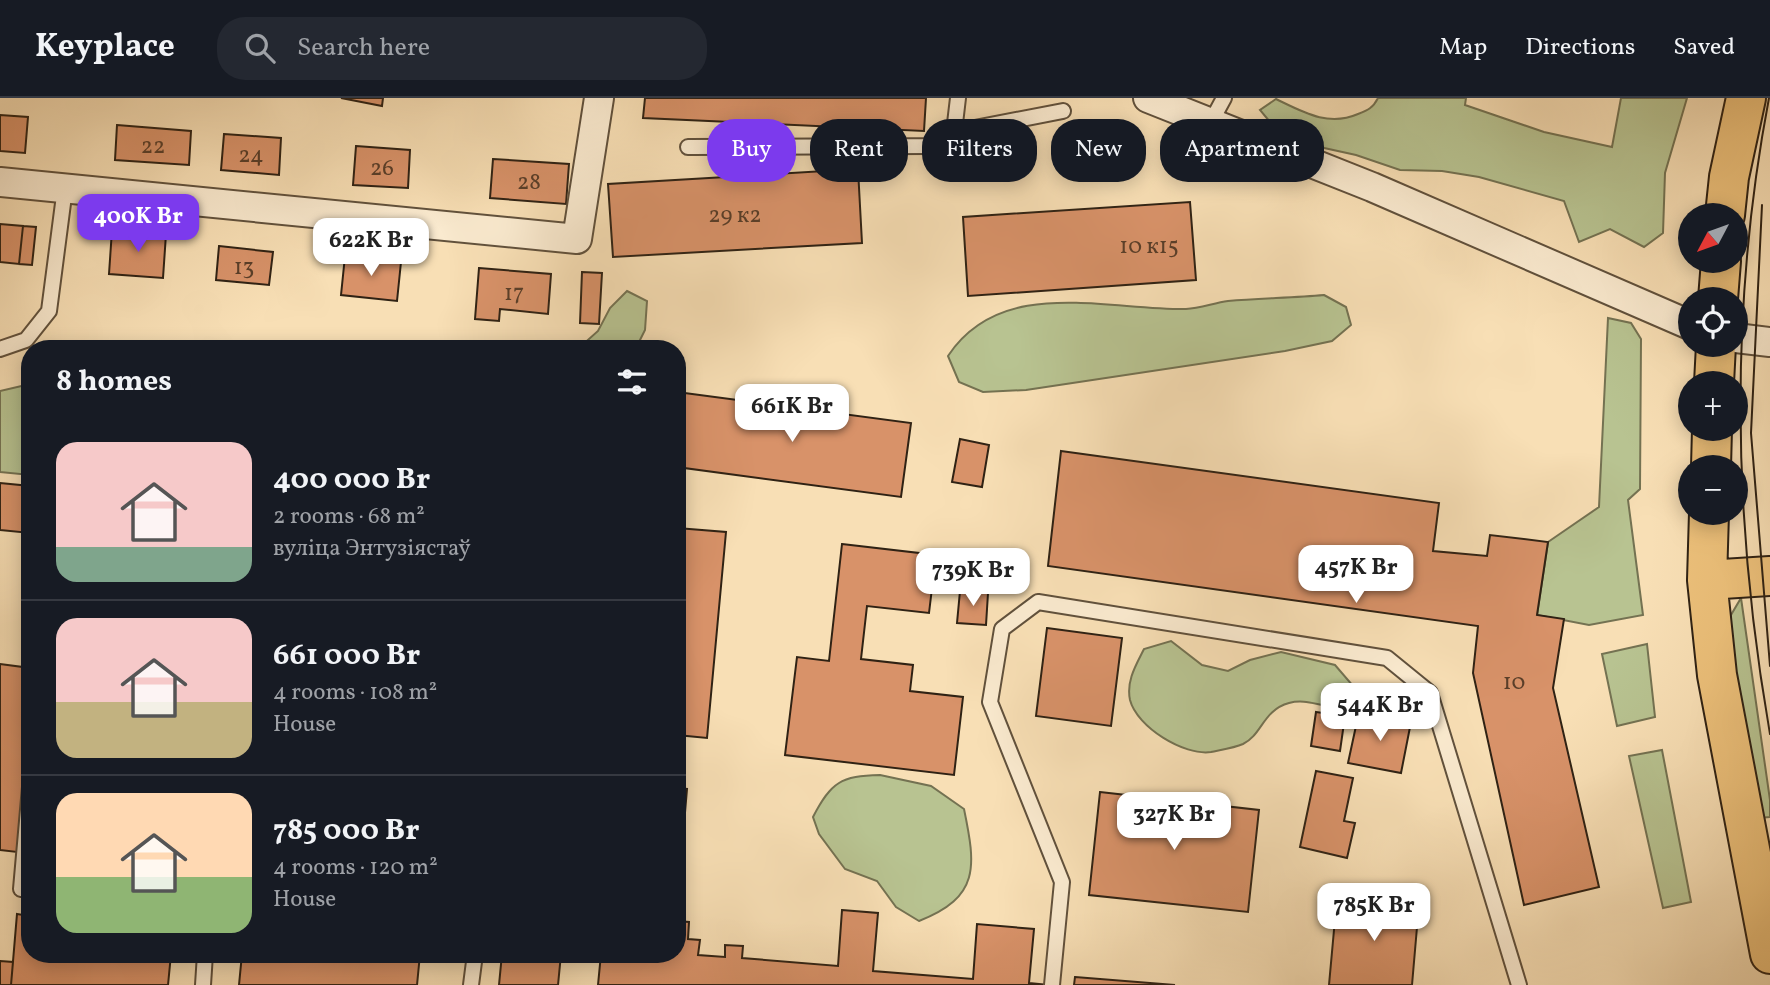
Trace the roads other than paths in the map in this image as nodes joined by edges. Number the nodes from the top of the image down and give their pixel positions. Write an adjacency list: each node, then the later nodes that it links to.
1 (599, 98): 12 (street)
2 (958, 98): 7 (lane)
3 (1149, 98): 5 (street)
4 (1746, 98): 13 (main road)
5 (1217, 110): 14 (street)
6 (1063, 111): 8 (lane)
7 (956, 119)
8 (1021, 119)
9 (922, 146): 10 (lane)
10 (688, 148)
11 (0, 182): 12 (street)
12 (65, 188): 16 (lane)
13 (1726, 203)
14 (1678, 320)
15 (1748, 339): 18 (street)
16 (26, 340)
17 (21, 342): 19 (lane)
18 (1770, 342)
19 (0, 349)
20 (1709, 525): 22 (main road)
21 (1770, 576): 22 (main road)
22 (1707, 580): 23 (main road)
23 (1770, 954)
24 (204, 963): 26 (lane)
25 (474, 963): 27 (lane)
26 (203, 985)
27 (471, 985)
28 (1052, 985): 29 (lane)
29 (1519, 985)

